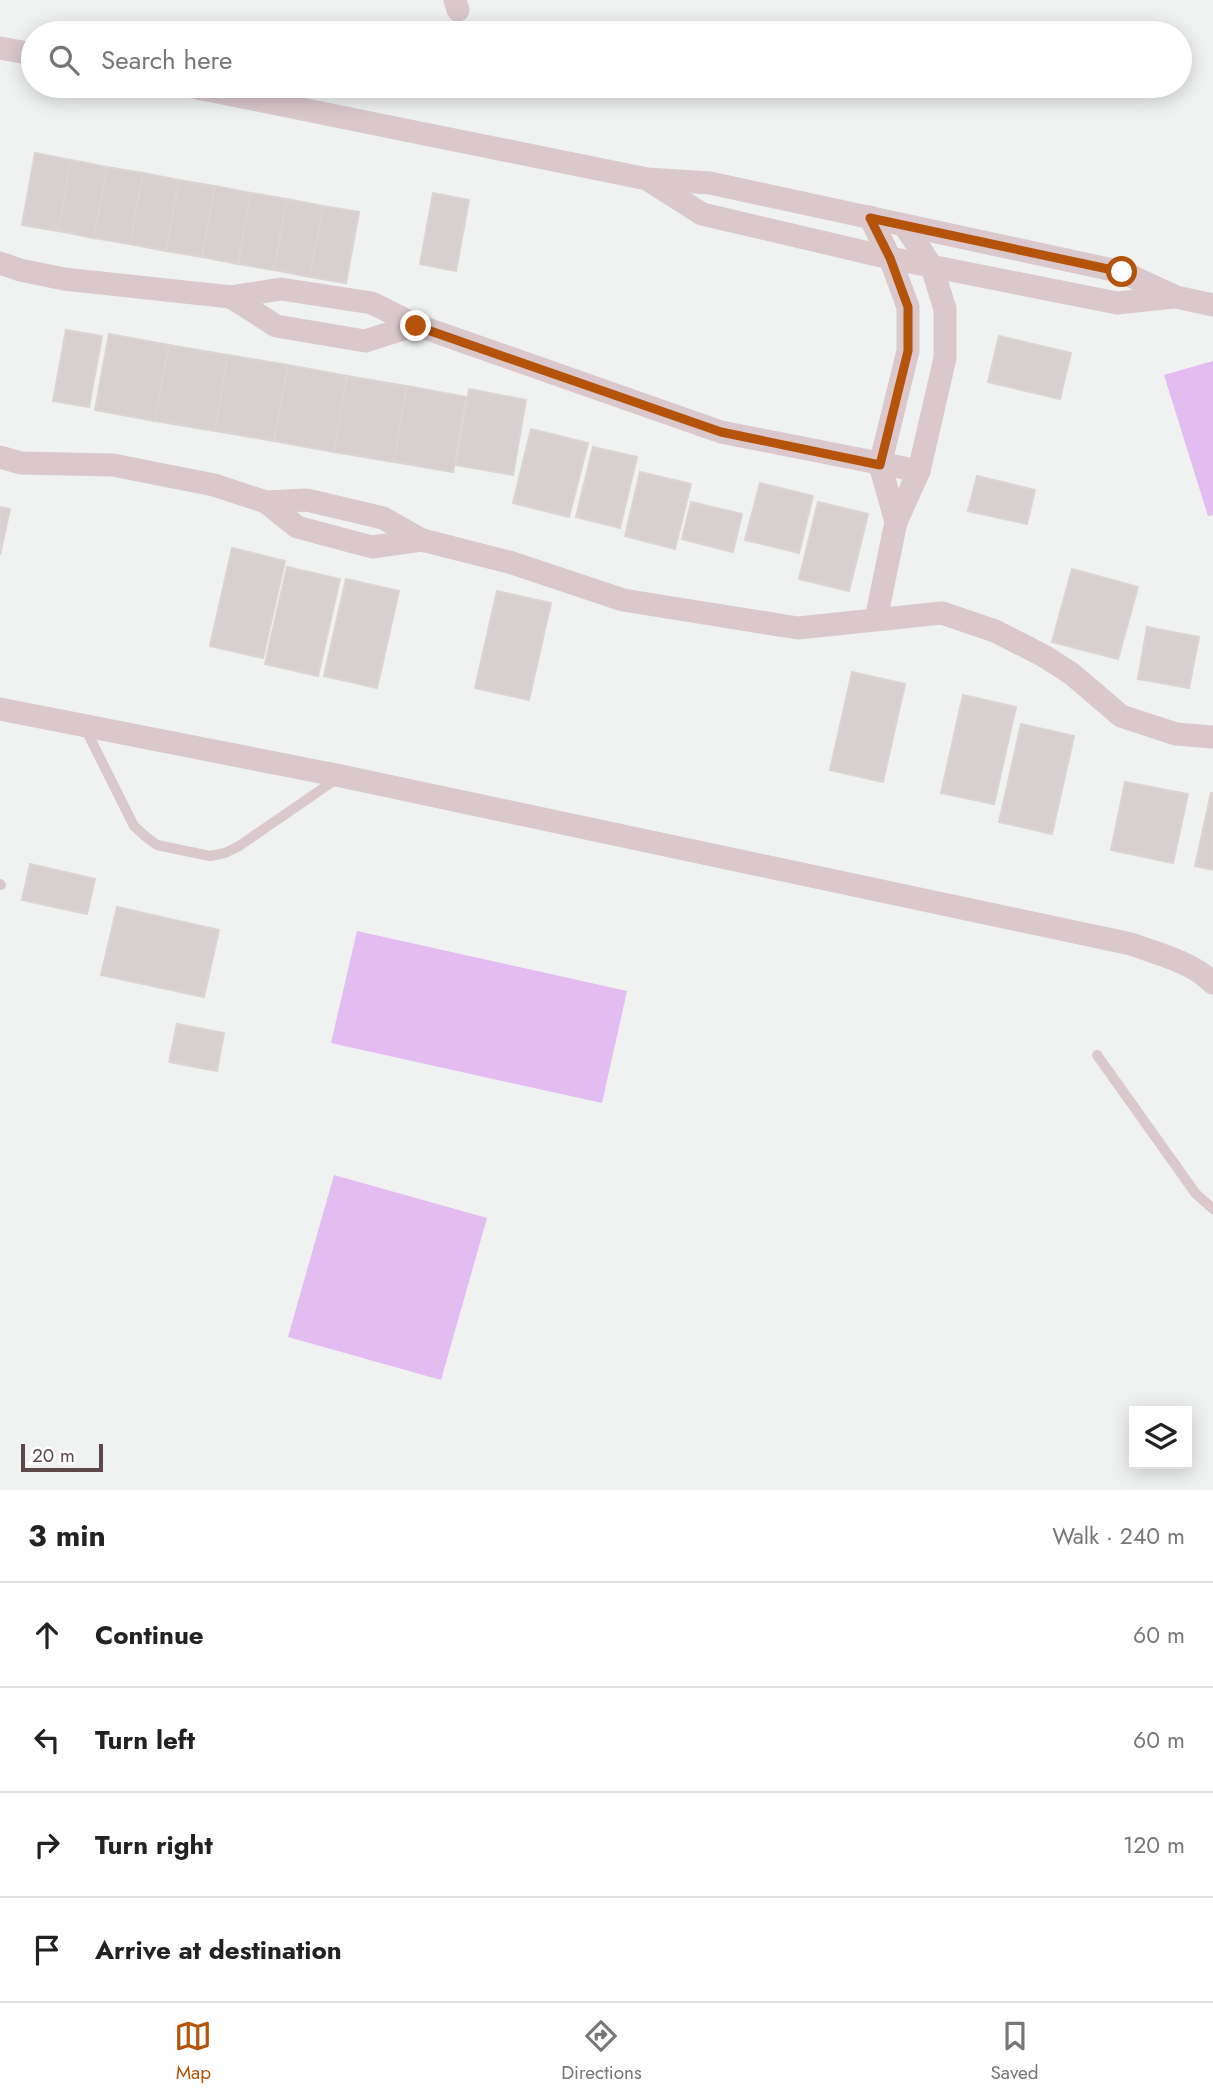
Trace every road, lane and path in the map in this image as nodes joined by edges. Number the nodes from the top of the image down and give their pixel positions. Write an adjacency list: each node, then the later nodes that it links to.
1 (0, 48): 2 (street)
2 (21, 52)
3 (247, 98): 4 (street)
4 (647, 179): 5 (street); 7 (street)
5 (870, 218): 6 (street); 7 (street)
6 (904, 225): 9 (street); 11 (street)
7 (890, 258): 9 (street); 14 (street)
8 (0, 263): 10 (street)
9 (932, 267): 11 (street); 15 (street)
10 (231, 297): 13 (street); 13 (street)
11 (1176, 297): 12 (street)
12 (1213, 305)
13 (416, 326): 17 (street)
14 (900, 383): 15 (street); 17 (street)
15 (938, 392): 18 (street)
16 (0, 457): 19 (street)
17 (880, 465): 18 (street); 20 (street)
18 (919, 471): 20 (street)
19 (266, 502): 21 (street); 21 (street)
20 (896, 522): 22 (street)
21 (422, 540): 22 (street)
22 (876, 619): 25 (street)
23 (0, 709): 24 (street)
24 (84, 726): 26 (street); 26 (lane)
25 (1213, 737)
26 (341, 776): 27 (street)
27 (1213, 983)
28 (1097, 1055): 29 (lane)
29 (1213, 1209)

